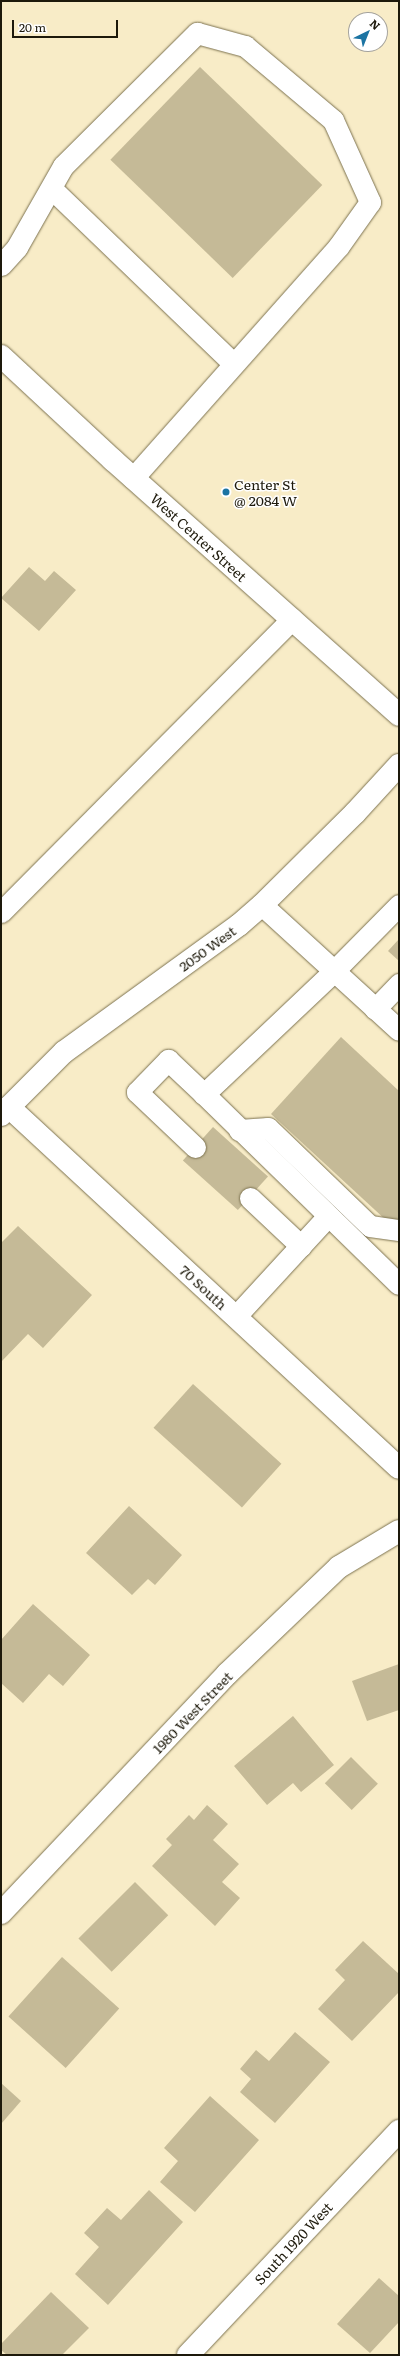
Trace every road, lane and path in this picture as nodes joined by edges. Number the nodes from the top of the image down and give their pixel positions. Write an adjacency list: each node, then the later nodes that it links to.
1 (52, 189): 2 (lane); 4 (lane); 4 (lane)
2 (1, 265)
3 (1, 356): 5 (street, West Center Street)
4 (234, 364): 5 (lane)
5 (133, 478): 6 (street, West Center Street)
6 (292, 619): 7 (street, West Center Street); 11 (lane)
7 (399, 715)
8 (399, 765): 9 (street, 2050 West)
9 (262, 905): 12 (lane); 17 (street, 2050 West)
10 (399, 905): 12 (lane)
11 (1, 912)
12 (333, 972): 14 (lane); 16 (lane)
13 (399, 984): 14 (lane)
14 (375, 1009): 15 (lane)
15 (399, 1030)
16 (204, 1094): 18 (lane); 19 (lane)
17 (5, 1111): 25 (street, 70 South)
18 (239, 1130): 21 (lane); 22 (lane)
19 (195, 1147)
20 (250, 1198): 23 (lane)
21 (327, 1217): 23 (lane); 24 (lane)
22 (399, 1230)
23 (301, 1246): 25 (lane)
24 (399, 1284)
25 (236, 1316): 26 (street, 70 South)
26 (399, 1468)
27 (399, 1531): 28 (street, 1980 West Street)
28 (1, 1913)
29 (399, 2130): 30 (street, South 1920 West)
30 (188, 2355)

